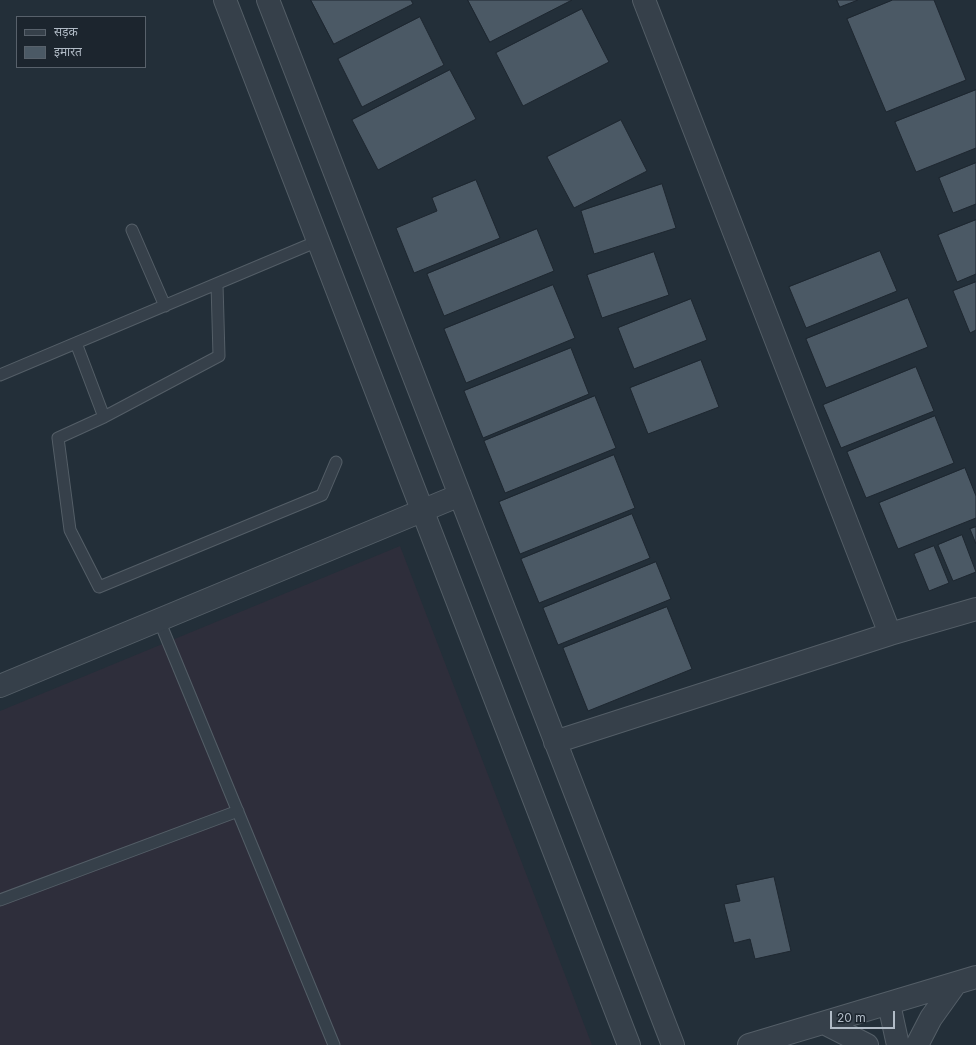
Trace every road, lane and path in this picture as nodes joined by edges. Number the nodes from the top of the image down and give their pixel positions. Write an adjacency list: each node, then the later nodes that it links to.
1 (225, 0): 5 (street)
2 (268, 0): 12 (street)
3 (644, 0): 16 (street)
4 (132, 230): 7 (lane)
5 (318, 241): 6 (lane); 13 (street)
6 (217, 284): 7 (lane); 10 (lane)
7 (165, 306): 8 (lane)
8 (76, 343): 9 (lane); 10 (lane)
9 (0, 375)
10 (104, 417): 11 (lane)
11 (336, 462)
12 (460, 495): 13 (street); 18 (street)
13 (422, 510): 15 (street); 25 (street)
14 (976, 609): 16 (street)
15 (159, 620): 17 (street); 19 (lane)
16 (890, 634): 18 (street)
17 (0, 686)
18 (555, 742): 26 (street)
19 (238, 811): 20 (lane); 24 (lane)
20 (0, 900)
21 (966, 980): 22 (street); 30 (street)
22 (889, 1004): 23 (street); 29 (street)
23 (824, 1023): 27 (street); 28 (street)
24 (334, 1045)
25 (629, 1045)
26 (672, 1045)
27 (748, 1045)
28 (867, 1045)
29 (898, 1045)
30 (917, 1045)

